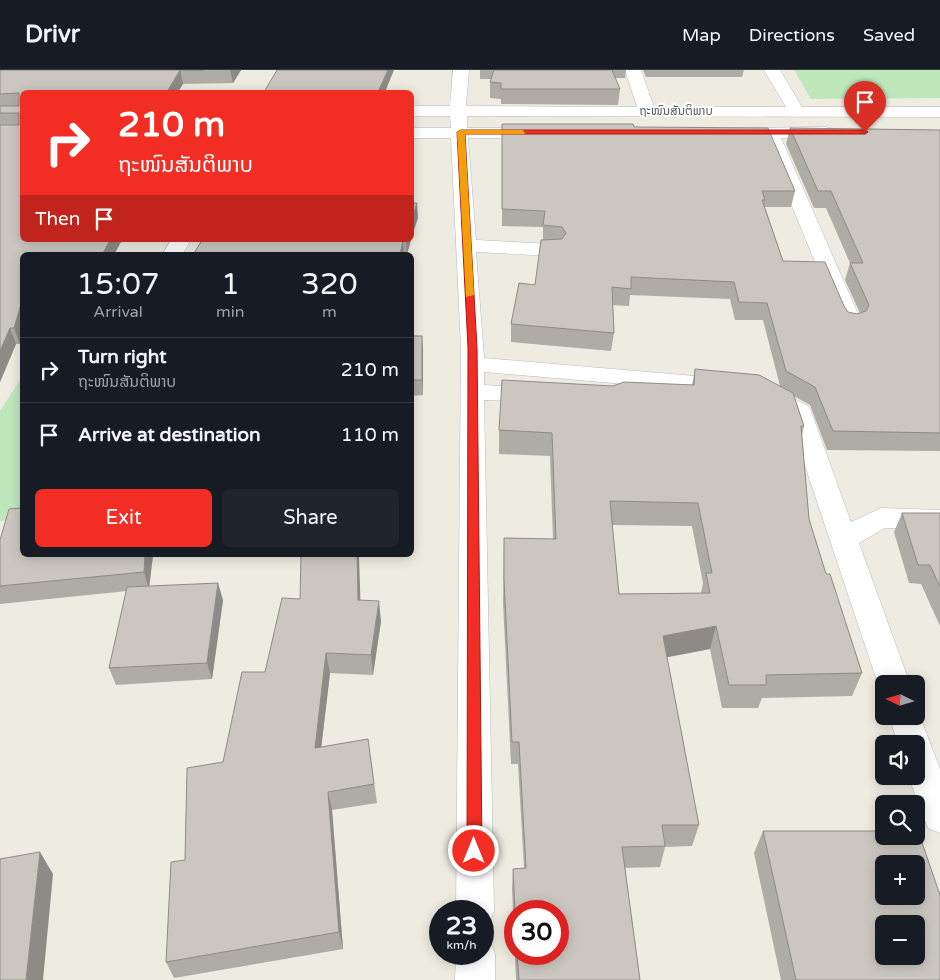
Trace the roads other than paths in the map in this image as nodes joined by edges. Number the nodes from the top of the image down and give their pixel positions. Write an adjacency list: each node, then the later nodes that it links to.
1 (461, 70): 8 (street)
2 (633, 70): 4 (street)
3 (772, 70): 6 (street)
4 (647, 111): 6 (street, ຖະໜົນສັນຕິພາບ); 8 (street, ຖະໜົນສັນຕິພາບ)
5 (414, 112): 8 (street, ຖະໜົນສັນຕິພາບ)
6 (798, 112): 7 (street, ຖະໜົນສັນຕິພາບ)
7 (940, 112)
8 (459, 122): 9 (street, ຖະໜົນສັນຕິພາບ); 11 (street, ຖະໜົນສັນຕິພາບ); 14 (street)
9 (414, 132)
10 (840, 132): 13 (street, ຖະໜົນສັນຕິພາບ)
11 (561, 133)
12 (721, 133): 13 (street, ຖະໜົນສັນຕິພາບ)
13 (771, 133): 16 (street)
14 (467, 246): 15 (street); 17 (street)
15 (553, 250)
16 (851, 323)
17 (472, 364): 18 (street); 21 (street)
18 (472, 392): 19 (street); 25 (street)
19 (562, 397)
20 (940, 520): 21 (street)
21 (843, 539): 22 (street)
22 (891, 675)
23 (925, 774): 24 (street)
24 (940, 817)
25 (474, 900)
26 (475, 965): 27 (street)
27 (475, 980)

